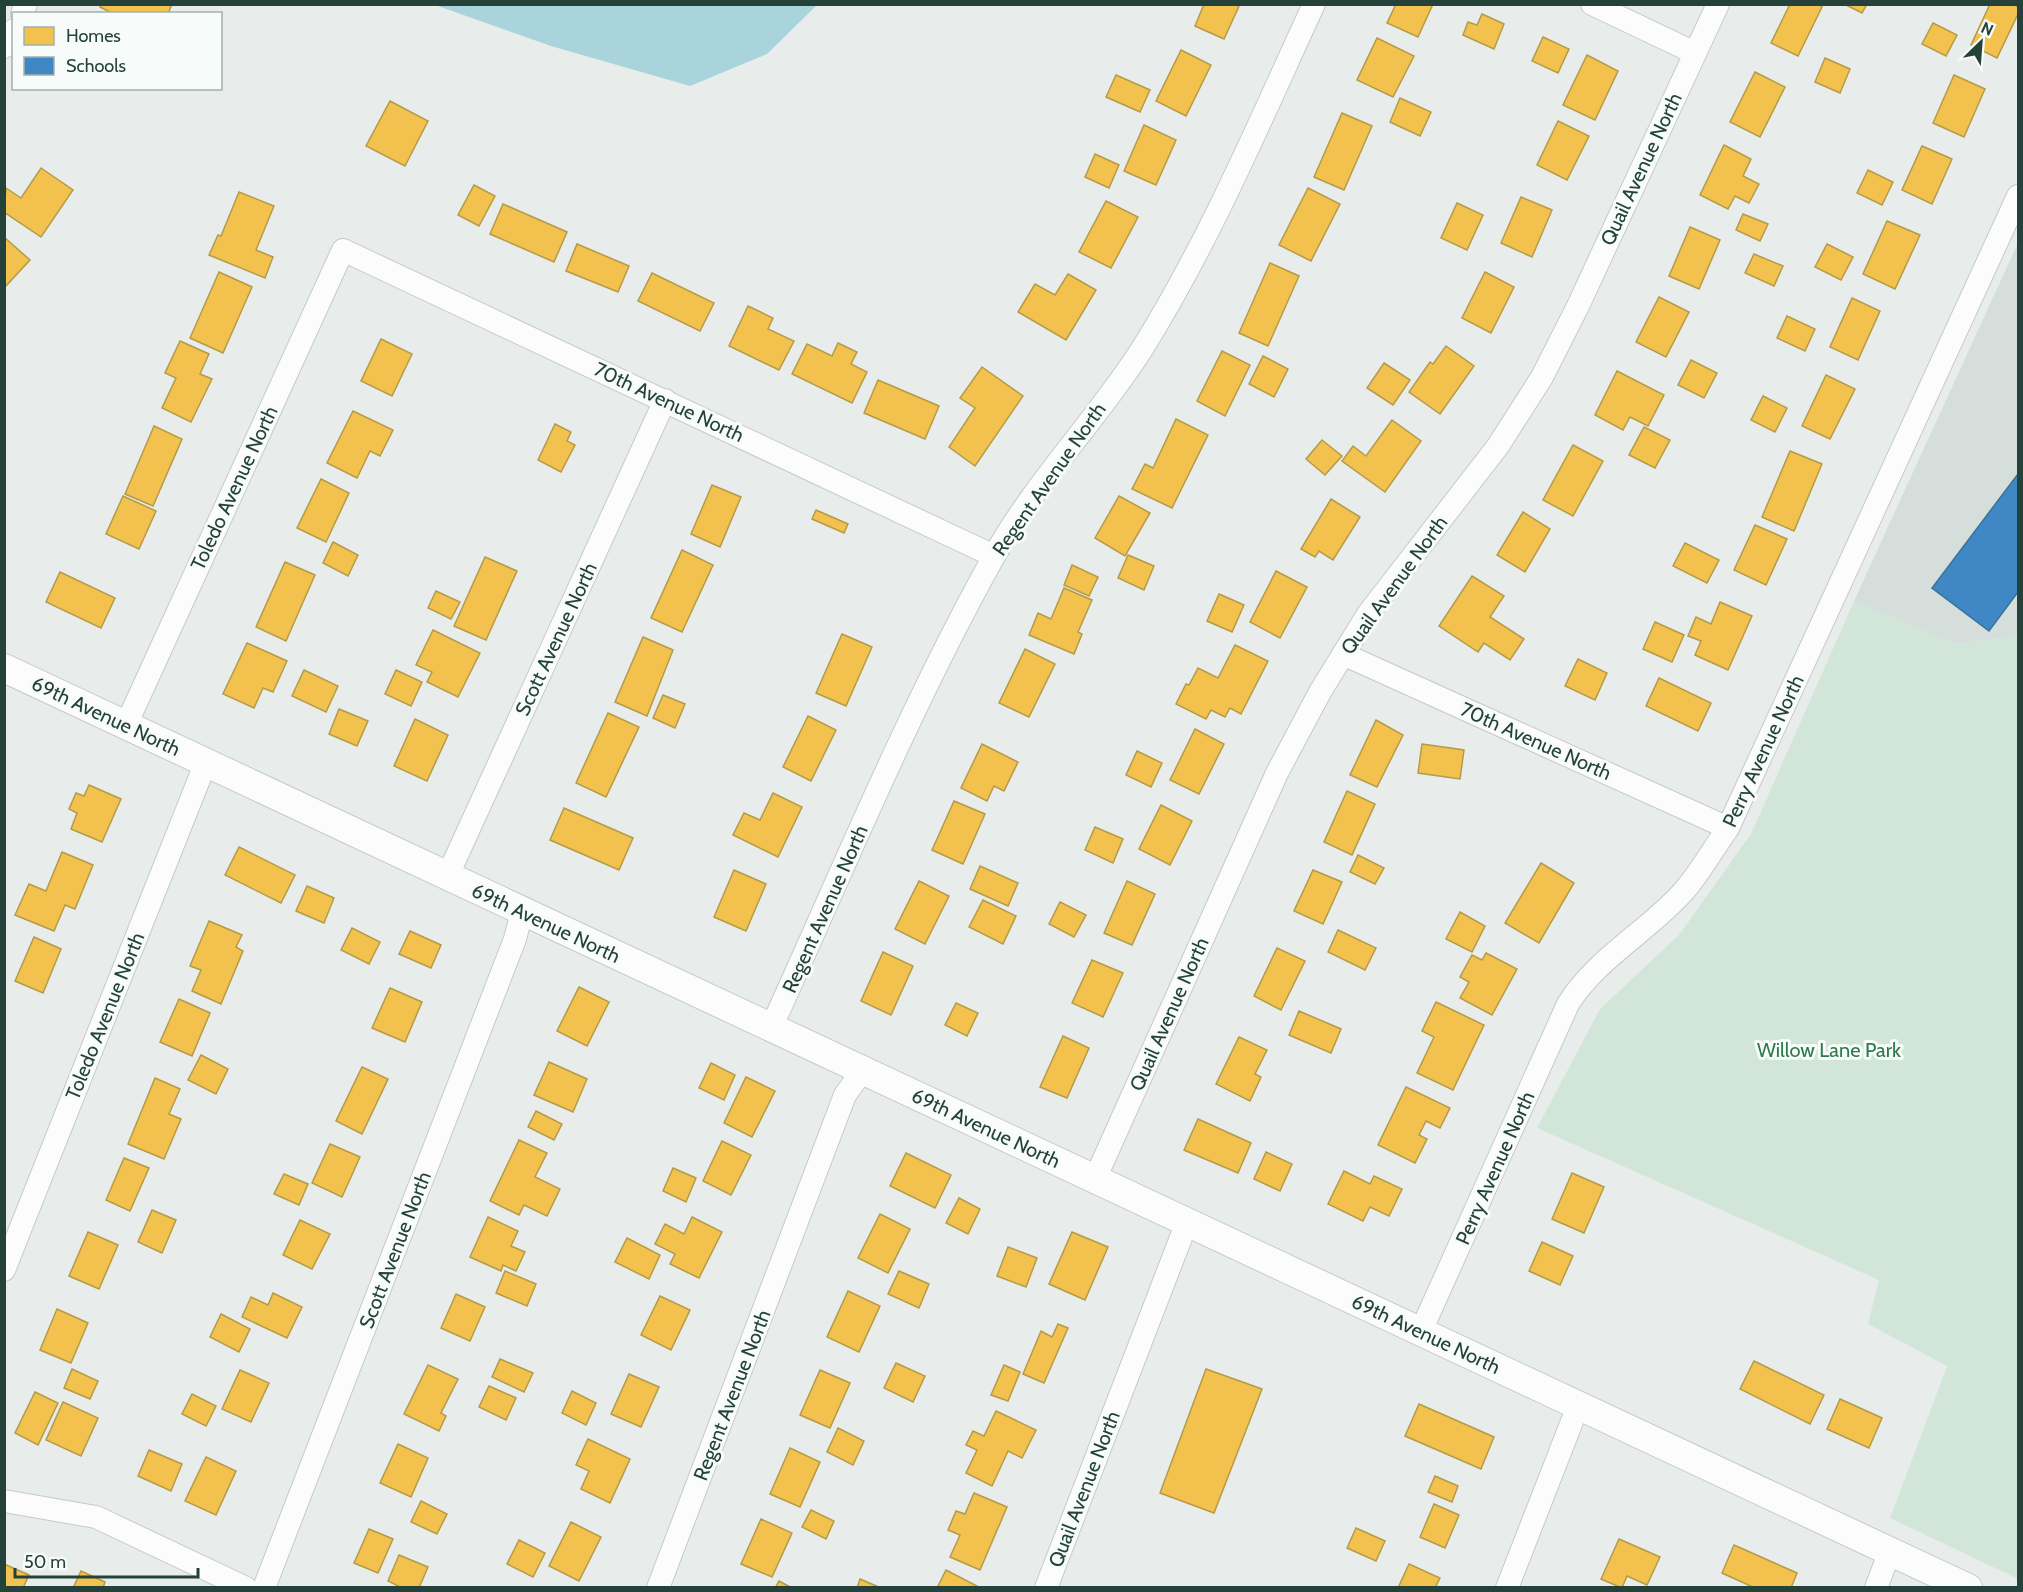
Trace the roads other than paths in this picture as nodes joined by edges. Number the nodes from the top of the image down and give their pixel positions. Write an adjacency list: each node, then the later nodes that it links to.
1 (1314, 4): 10 (street, Regent Avenue North)
2 (1592, 4): 6 (street)
3 (1718, 4): 6 (street, Quail Avenue North)
4 (12, 33): 5 (street)
5 (4, 47)
6 (1695, 53): 11 (street, Quail Avenue North)
7 (2019, 196): 15 (street, Perry Avenue North)
8 (343, 250): 9 (street, 70th Avenue North); 13 (street, Toledo Avenue North)
9 (665, 400): 10 (street, 70th Avenue North); 16 (street, Scott Avenue North)
10 (994, 556): 18 (street, Regent Avenue North)
11 (1343, 654): 15 (street, 70th Avenue North); 20 (street, Quail Avenue North)
12 (4, 668): 13 (street, 69th Avenue North)
13 (126, 725): 14 (street, 69th Avenue North)
14 (206, 762): 16 (street, 69th Avenue North); 22 (street, Toledo Avenue North)
15 (1728, 828): 23 (street, Perry Avenue North)
16 (447, 877): 17 (street, 69th Avenue North)
17 (522, 912): 18 (street, 69th Avenue North); 28 (street, Scott Avenue North)
18 (771, 1028): 19 (street, 69th Avenue North)
19 (863, 1070): 20 (street, 69th Avenue North); 29 (street, Regent Avenue North)
20 (1095, 1179): 21 (street, 69th Avenue North)
21 (1187, 1222): 23 (street, 69th Avenue North); 30 (street, Quail Avenue North)
22 (4, 1269)
23 (1421, 1331): 24 (street, 69th Avenue North)
24 (1578, 1406): 26 (street, 69th Avenue North); 31 (street)
25 (4, 1501): 27 (street)
26 (1890, 1551): 32 (street); 33 (street, 69th Avenue North)
27 (246, 1587)
28 (264, 1587)
29 (658, 1587)
30 (1046, 1587)
31 (1507, 1587)
32 (1876, 1587)
33 (1968, 1587)

